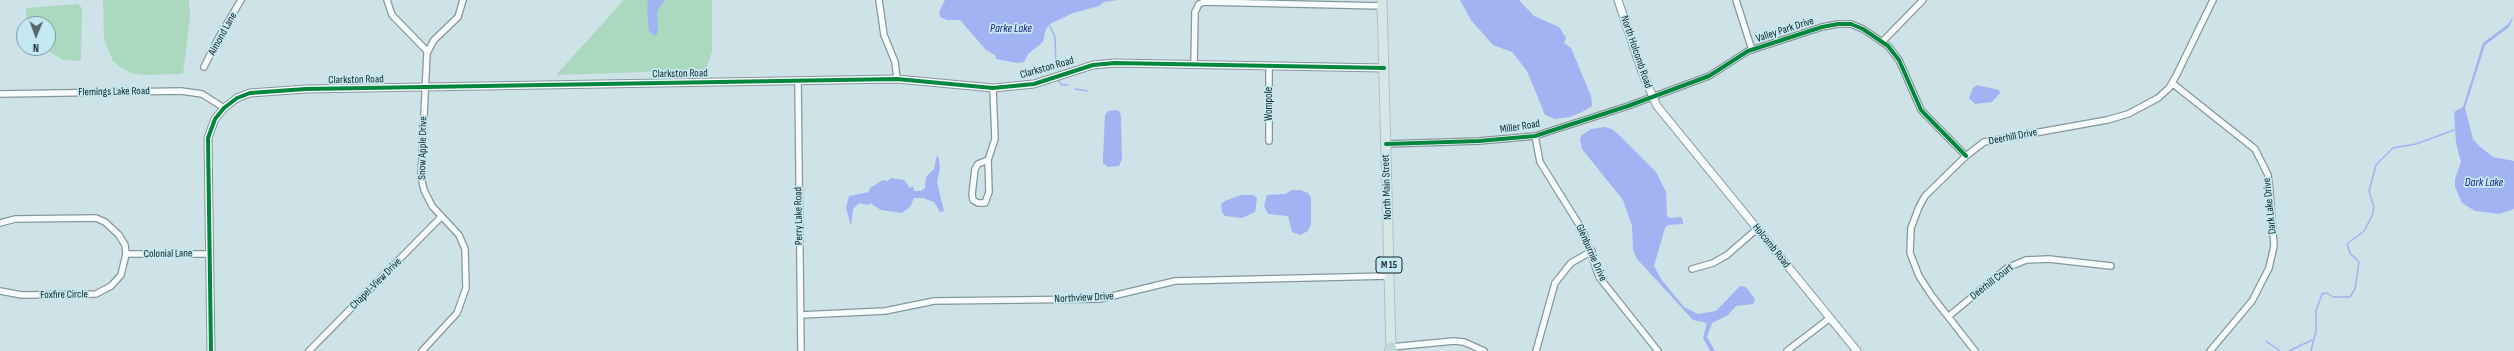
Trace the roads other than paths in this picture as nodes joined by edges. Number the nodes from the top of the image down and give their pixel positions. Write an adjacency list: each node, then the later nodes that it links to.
1 (241, 0): 14 (street, Almond Lane)
2 (387, 0): 12 (street)
3 (463, 0): 12 (street)
4 (879, 0): 17 (street)
5 (1618, 0): 23 (street, North Holcomb Road)
6 (1736, 0): 11 (street)
7 (1923, 0): 10 (street)
8 (2213, 0): 19 (street, Deerhill Drive)
9 (1382, 3): 13 (street); 16 (main road, North Main Street / M 15)
10 (1883, 41): 11 (street, Valley Park Drive); 29 (street, Valley Park Drive)
11 (1752, 50): 23 (street, Valley Park Drive)
12 (427, 51): 20 (street, Snow Apple Drive)
13 (1194, 65): 15 (street, Clarkston Road); 21 (street, Clarkston Road)
14 (204, 67)
15 (1269, 67): 16 (street, Clarkston Road); 26 (street, Wompole)
16 (1384, 68): 28 (main road, North Main Street / M 15)
17 (897, 79): 18 (street, Clarkston Road); 21 (street, Clarkston Road)
18 (798, 80): 20 (street, Clarkston Road); 41 (street, Perry Lake Road)
19 (2172, 84): 29 (street, Deerhill Drive); 55 (street, Dark Lake Drive)
20 (425, 88): 24 (street, Clarkston Road); 31 (street, Snow Apple Drive)
21 (994, 88): 30 (street)
22 (0, 94): 24 (street, Flemings Lake Road)
23 (1652, 97): 25 (street, Miller Road); 27 (street, North Holcomb Road)
24 (224, 108): 36 (street, Clarkston Road)
25 (1535, 136): 28 (street, Miller Road); 34 (street, Glenburnie Drive)
26 (1269, 141)
27 (1686, 142): 33 (street, Holcomb Road)
28 (1386, 144): 39 (main road, North Main Street / M 15)
29 (1966, 156): 42 (street, Deerhill Drive)
30 (988, 160): 30 (street)
31 (441, 217): 46 (street, Chapel-View Drive); 47 (street, Snow Apple Drive)
32 (0, 223): 35 (street)
33 (1757, 229): 38 (street); 43 (street, Holcomb Road)
34 (1592, 251): 50 (street); 51 (street, Glenburnie Drive)
35 (126, 254): 36 (street, Colonial Lane); 40 (street, Foxfire Circle)
36 (210, 254): 45 (street, Clarkston Road)
37 (2110, 266): 42 (street, Deerhill Court)
38 (1692, 268)
39 (1389, 276): 41 (street, Northview Drive); 44 (main road, North Main Street / M 15)
40 (0, 291)
41 (801, 315): 48 (street, Perry Lake Road)
42 (1949, 316): 54 (street, Deerhill Drive)
43 (1830, 318): 52 (street); 53 (street, Holcomb Road)
44 (1390, 350): 49 (street)
45 (211, 351)
46 (309, 351)
47 (422, 351)
48 (801, 351)
49 (1484, 351)
50 (1536, 351)
51 (1658, 351)
52 (1787, 351)
53 (1857, 351)
54 (1975, 351)
55 (2210, 351)

